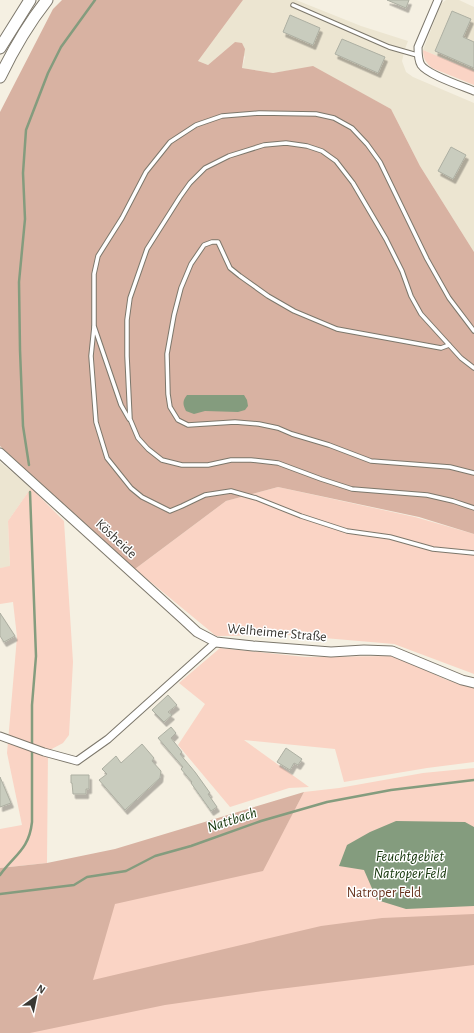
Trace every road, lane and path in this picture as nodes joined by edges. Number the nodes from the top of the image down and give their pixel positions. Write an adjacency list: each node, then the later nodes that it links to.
1 (30, 0): 5 (main road)
2 (46, 0): 7 (main road)
3 (438, 0): 6 (street)
4 (293, 5): 6 (lane)
5 (0, 48)
6 (418, 55): 8 (street)
7 (0, 77)
8 (474, 91)
9 (94, 326): 10 (lane); 13 (lane); 17 (lane)
10 (474, 330)
11 (450, 345): 12 (lane); 13 (lane); 15 (lane)
12 (474, 368)
13 (130, 419): 16 (lane)
14 (0, 453): 18 (street, Kösheide)
15 (474, 472)
16 (474, 508)
17 (474, 553)
18 (216, 642): 19 (street, Welheimer Straße); 20 (street, Welheimer Straße)
19 (474, 682)
20 (0, 736)

